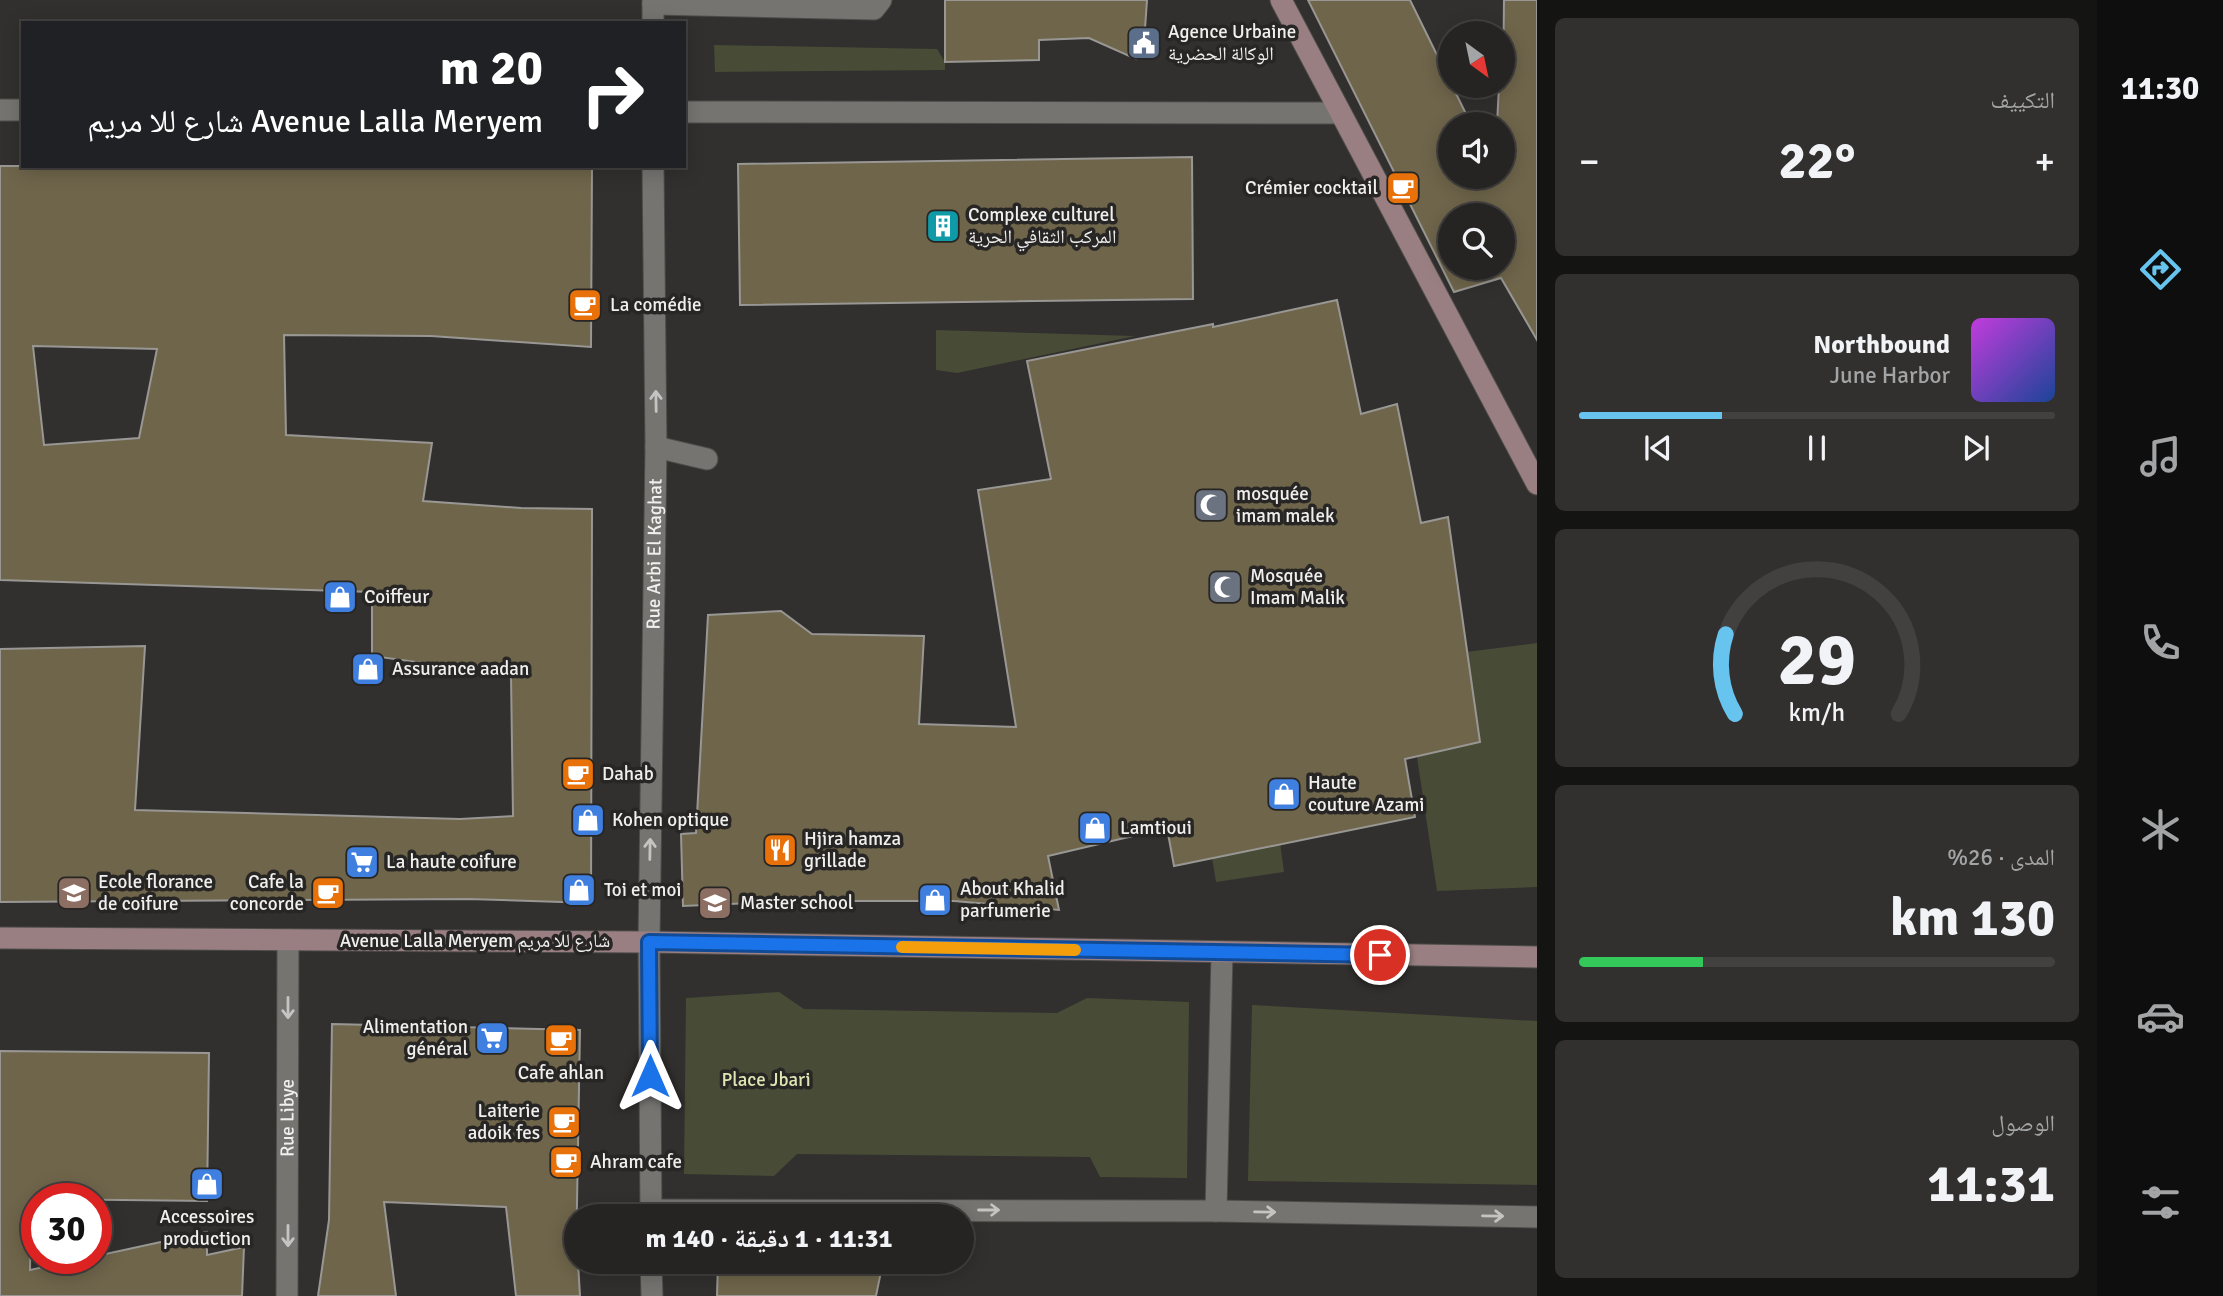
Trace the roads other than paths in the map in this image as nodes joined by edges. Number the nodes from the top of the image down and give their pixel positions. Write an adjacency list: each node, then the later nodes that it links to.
1 (881, 0): 3 (street)
2 (1281, 0): 7 (street)
3 (653, 9)
4 (0, 110): 5 (street)
5 (21, 110)
6 (686, 112): 7 (street)
7 (1339, 113): 11 (street)
8 (653, 168): 9 (street, Rue Arbi El Kaghat, one-way to 8)
9 (656, 447): 10 (street); 14 (street, Rue Arbi El Kaghat, one-way to 9)
10 (707, 459)
11 (1537, 484)
12 (0, 938): 13 (street, Avenue Lalla Meryem شارع للا مريم)
13 (288, 940): 14 (street, Avenue Lalla Meryem شارع للا مريم); 22 (street, Rue Libye, one-way to 22)
14 (649, 942): 15 (street, Avenue Lalla Meryem شارع للا مريم); 17 (street, Rue Arbi El Kaghat)
15 (1222, 953): 16 (street, Avenue Lalla Meryem شارع للا مريم); 18 (street)
16 (1537, 957)
17 (651, 1204)
18 (1216, 1211): 19 (street, one-way to 18); 20 (street, one-way to 20)
19 (974, 1212)
20 (1537, 1217)
21 (651, 1274): 23 (street)
22 (287, 1296)
23 (652, 1296)

